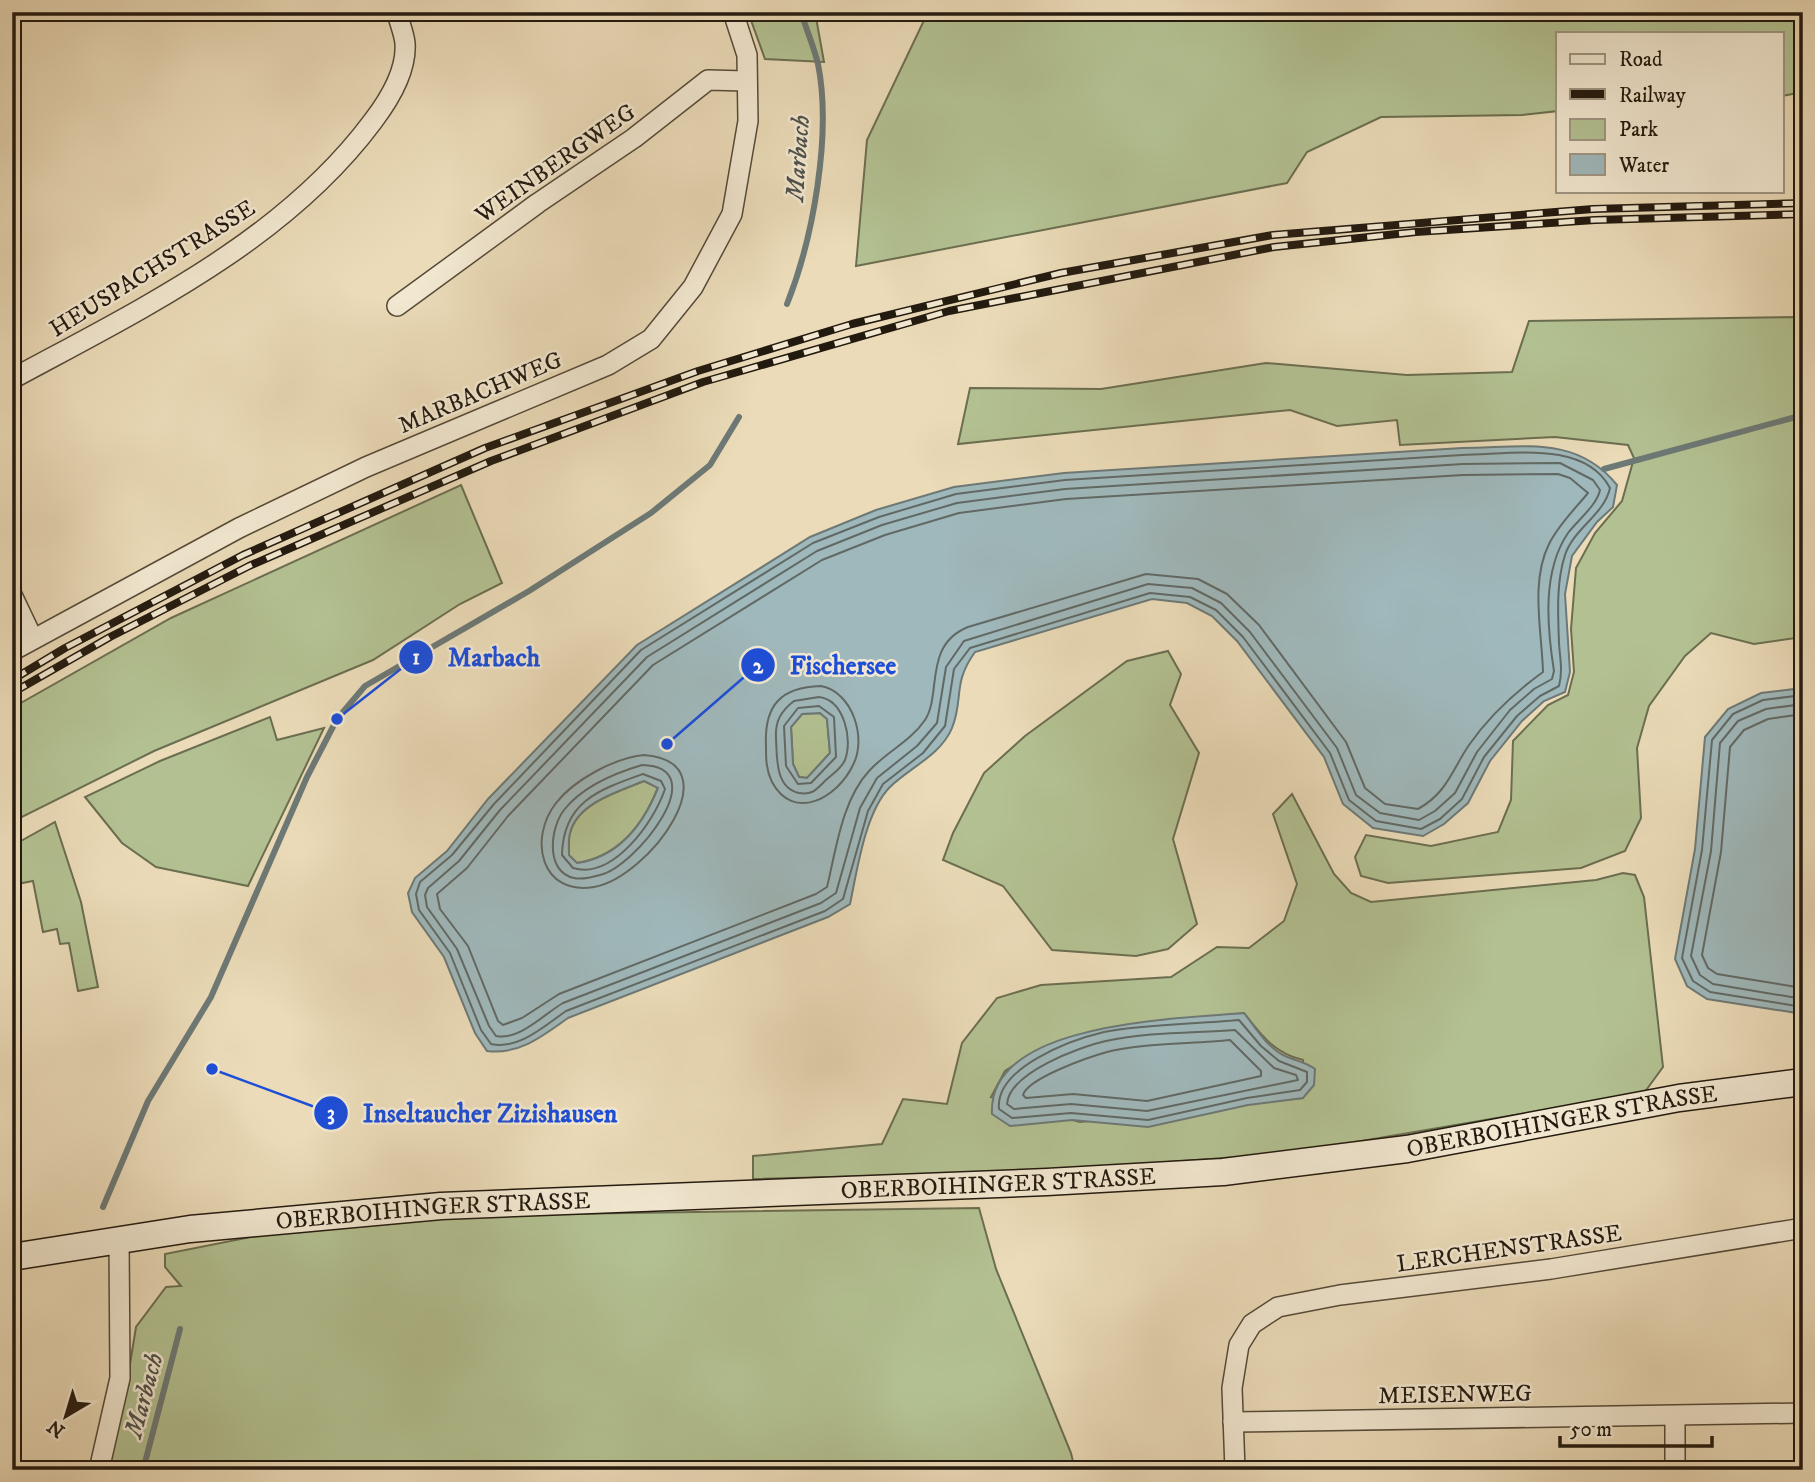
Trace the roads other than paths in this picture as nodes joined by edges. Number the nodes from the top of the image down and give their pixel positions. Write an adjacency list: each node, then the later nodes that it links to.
1 (397, 12): 5 (street, HEUSPACHSTRASSE)
2 (733, 12): 3 (street, MARBACHWEG)
3 (746, 81): 4 (street, WEINBERGWEG); 7 (street, MARBACHWEG)
4 (397, 306)
5 (12, 379)
6 (12, 595): 7 (street)
7 (33, 639): 8 (street, MARBACHWEG)
8 (12, 651)
9 (1803, 1082): 11 (main road, OBERBOIHINGER STRASSE)
10 (1803, 1228): 15 (street, LERCHENSTRASSE)
11 (119, 1239): 12 (main road, OBERBOIHINGER STRASSE); 16 (street)
12 (12, 1257)
13 (1803, 1413): 14 (street, MEISENWEG)
14 (1675, 1416): 15 (street, MEISENWEG); 18 (street)
15 (1233, 1422): 17 (street)
16 (99, 1470)
17 (1235, 1470)
18 (1675, 1470)

